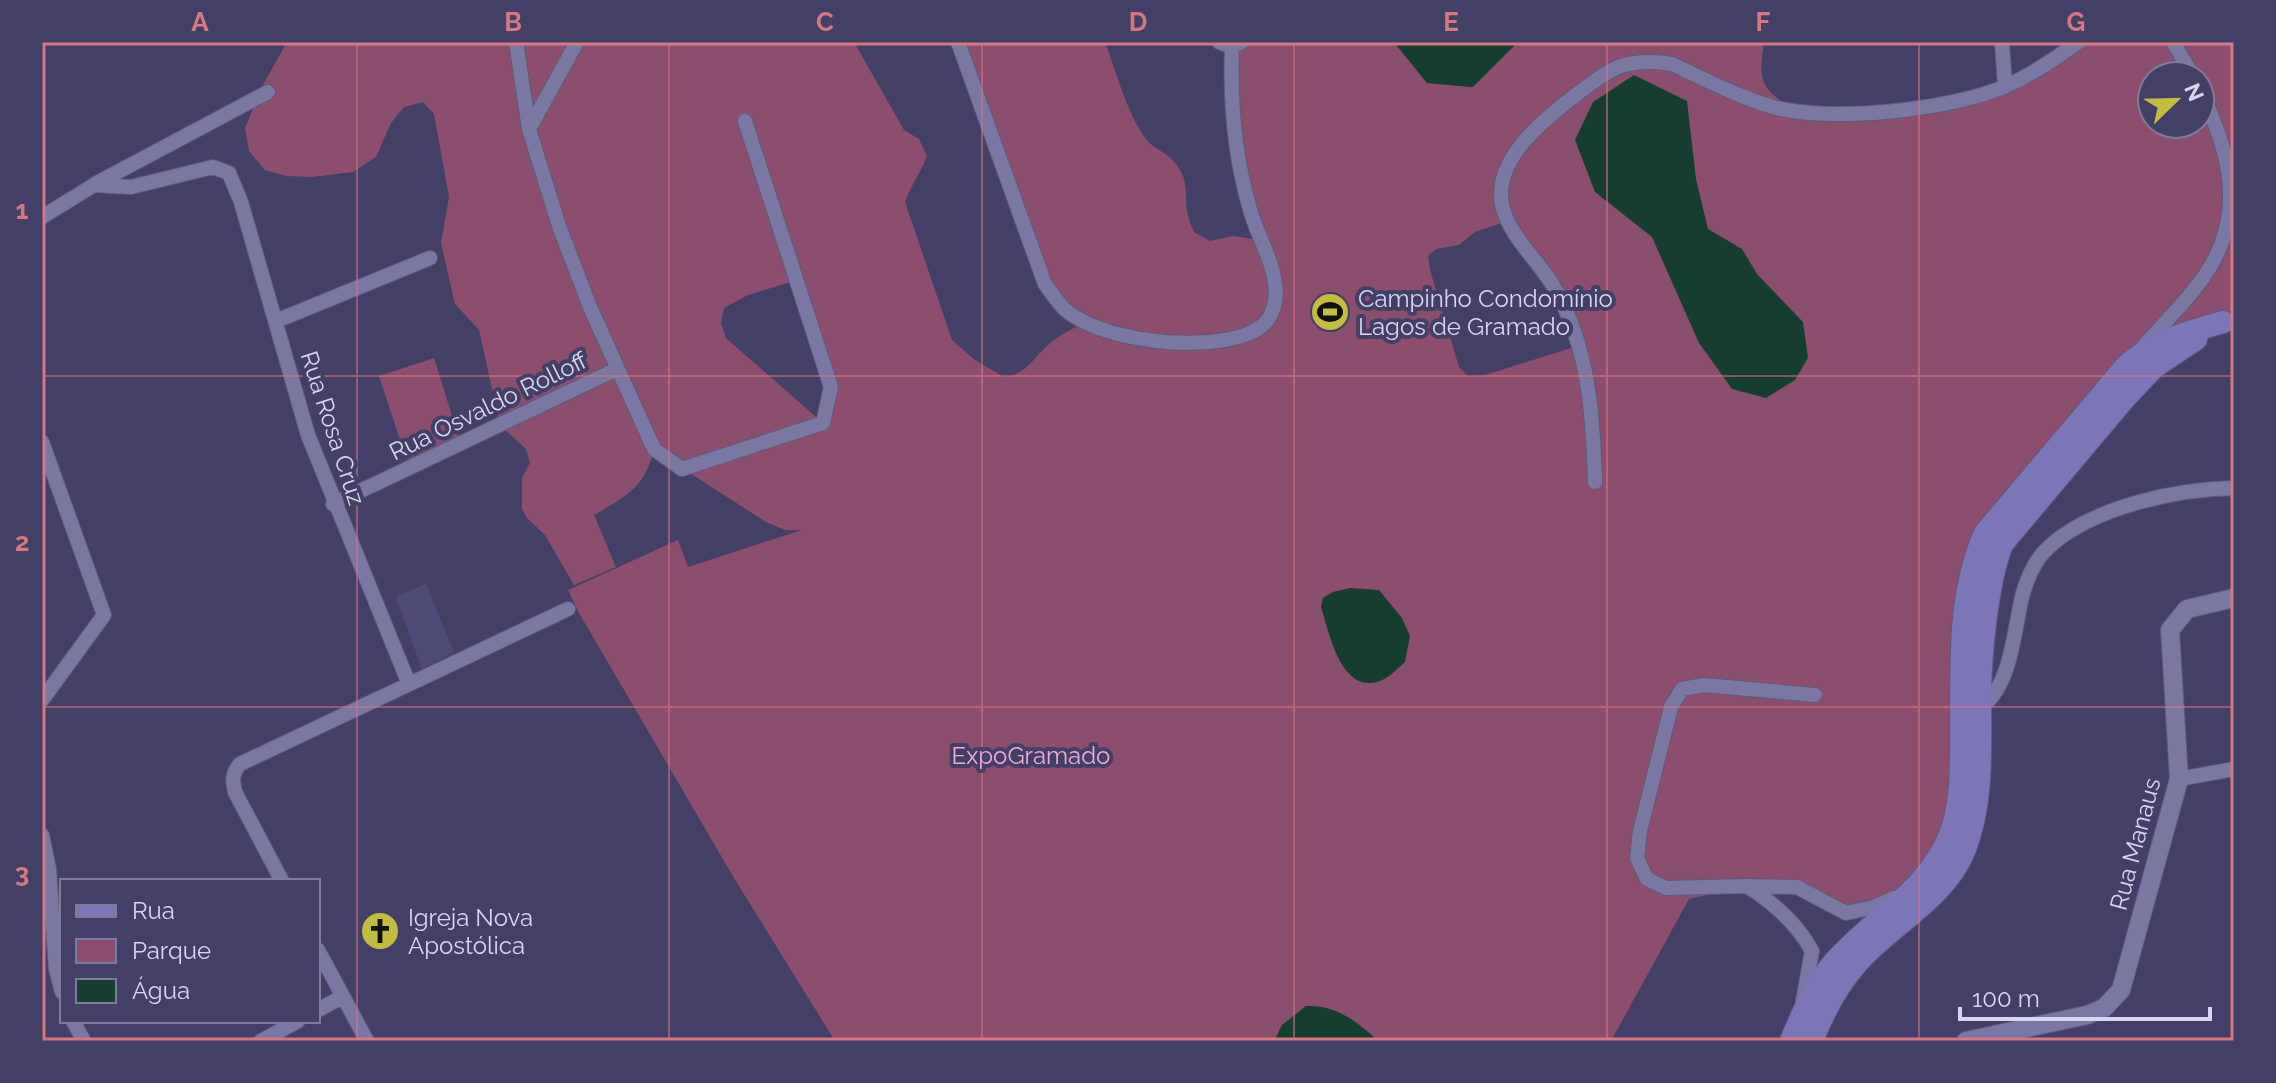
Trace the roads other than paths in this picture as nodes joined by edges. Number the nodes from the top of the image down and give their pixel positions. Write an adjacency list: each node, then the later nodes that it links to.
1 (516, 42): 13 (street)
2 (577, 42): 13 (street)
3 (958, 42): 7 (street)
4 (2002, 42): 9 (street)
5 (2079, 42): 9 (street)
6 (2173, 42): 8 (street)
7 (1231, 44)
8 (2184, 60)
9 (2005, 87): 23 (street)
10 (268, 92): 14 (street)
11 (745, 121): 20 (street)
12 (2216, 124): 19 (street)
13 (529, 129): 20 (street)
14 (94, 185): 15 (street); 18 (street, Rua Rosa Cruz)
15 (42, 217)
16 (430, 258): 18 (street)
17 (2229, 318): 19 (main road); 21 (main road)
18 (276, 321): 25 (street, Rua Rosa Cruz)
19 (2156, 338): 21 (main road)
20 (617, 369): 25 (street, Rua Osvaldo Rolloff)
21 (2134, 374): 30 (main road); 30 (main road)
22 (42, 442): 31 (street)
23 (1595, 482)
24 (2234, 488): 30 (street)
25 (333, 504): 28 (street, Rua Rosa Cruz)
26 (2234, 598): 33 (street, Rua Manaus)
27 (568, 609): 28 (street)
28 (409, 684): 35 (street)
29 (1815, 695): 36 (street)
30 (1981, 699): 37 (main road); 49 (main road)
31 (42, 700)
32 (2234, 769): 33 (street)
33 (2179, 779): 50 (street, Rua Manaus)
34 (42, 835): 39 (street)
35 (281, 879)
36 (1747, 886): 37 (street); 42 (street)
37 (1916, 887): 42 (main road)
38 (320, 954): 40 (street)
39 (60, 984)
40 (342, 997): 41 (street); 47 (street)
41 (320, 1009)
42 (1802, 1016): 48 (main road)
43 (74, 1023): 45 (street)
44 (294, 1023): 46 (street)
45 (84, 1041)
46 (261, 1041)
47 (367, 1041)
48 (1791, 1041)
49 (1812, 1041)
50 (1966, 1041)

